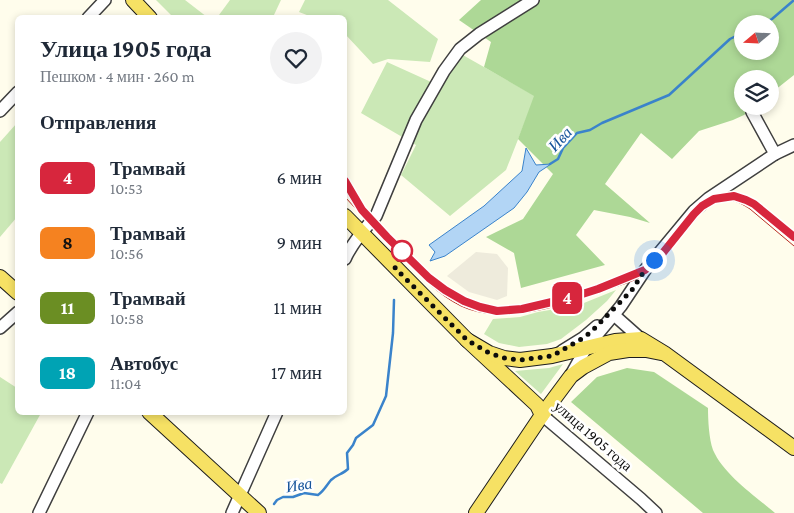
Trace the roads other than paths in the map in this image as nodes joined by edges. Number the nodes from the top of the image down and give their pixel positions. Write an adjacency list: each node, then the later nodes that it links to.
1 (105, 0): 4 (street)
2 (132, 0): 5 (main road)
3 (533, 0): 12 (street)
4 (91, 15)
5 (147, 15)
6 (15, 95): 7 (street)
7 (0, 111)
8 (754, 115): 10 (street)
9 (794, 145): 10 (street)
10 (775, 154): 16 (street)
11 (347, 218): 12 (main road, улица 1905 года)
12 (362, 234): 13 (street); 21 (main road, улица 1905 года)
13 (347, 255)
14 (0, 277): 15 (main road)
15 (15, 290)
16 (632, 290): 18 (street); 24 (street)
17 (15, 315): 19 (street)
18 (614, 315): 20 (street); 22 (street)
19 (0, 328)
20 (641, 339): 22 (main road, улица 1905 года); 23 (main road)
21 (467, 340): 24 (main road, улица 1905 года); 29 (main road, улица 1905 года)
22 (586, 348): 24 (main road, улица 1905 года); 25 (street)
23 (664, 353): 25 (main road); 30 (main road)
24 (552, 356)
25 (571, 376): 29 (main road)
26 (87, 415): 32 (street)
27 (152, 415): 31 (main road)
28 (276, 415): 31 (street)
29 (542, 415): 35 (main road); 36 (street, улица 1905 года)
30 (794, 448)
31 (240, 496): 33 (street); 34 (main road)
32 (39, 513)
33 (232, 513)
34 (259, 513)
35 (476, 513)
36 (656, 513)

